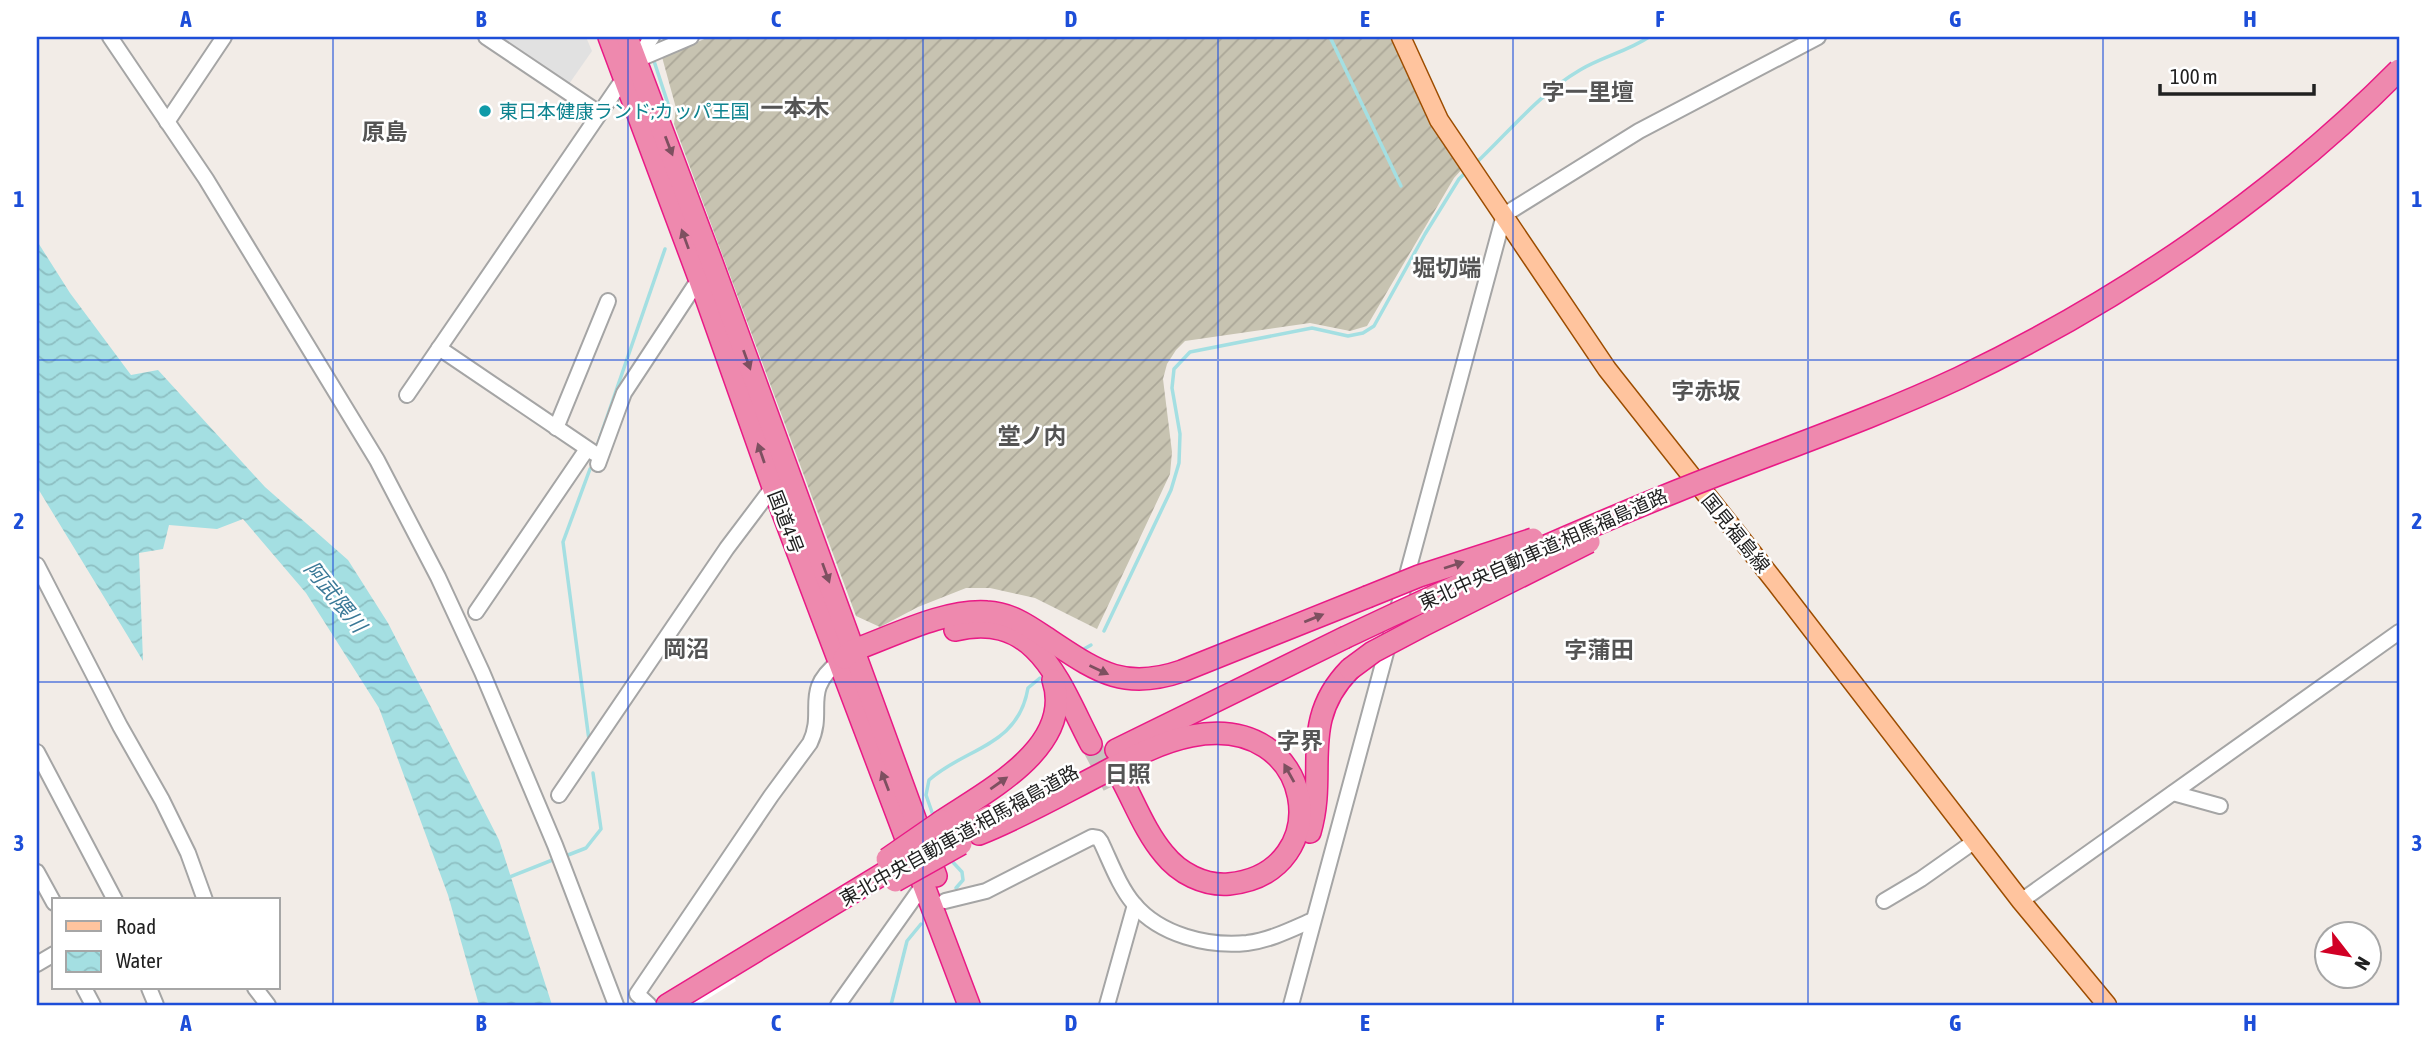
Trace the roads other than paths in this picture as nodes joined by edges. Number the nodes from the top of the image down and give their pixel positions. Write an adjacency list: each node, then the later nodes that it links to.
1 (110, 37): 14 (street)
2 (225, 37): 14 (street)
3 (486, 37): 13 (street)
4 (609, 37): 10 (highway, 国道4号)
5 (627, 37): 10 (highway, 国道4号)
6 (652, 37): 10 (street)
7 (691, 37): 10 (street)
8 (1401, 37): 15 (main road, 国見福島線)
9 (1818, 37): 15 (street)
10 (631, 68): 13 (street); 16 (highway, 国道4号, one-way to 16); 17 (highway, 国道4号, one-way to 10)
11 (2399, 70): 24 (highway, 東北中央自動車道;相馬福島道路, bridge)
12 (2399, 83): 24 (highway, 東北中央自動車道;相馬福島道路)
13 (599, 113): 19 (street)
14 (167, 122): 52 (street)
15 (1504, 215): 37 (main road, 国見福島線); 48 (street)
16 (711, 260): 17 (street); 30 (highway, 国道4号, one-way to 30)
17 (699, 278): 22 (street); 23 (highway, 国道4号, one-way to 17)
18 (608, 301): 21 (street)
19 (439, 348): 20 (street); 21 (street)
20 (407, 396)
21 (556, 428): 22 (street)
22 (595, 456): 26 (street)
23 (773, 487): 30 (highway, 国道4号); 34 (street)
24 (1616, 523): 28 (highway, one-way to 24, bridge); 29 (highway, 東北中央自動車道;相馬福島道路, bridge); 29 (highway, bridge)
25 (37, 565): 42 (street)
26 (476, 612)
27 (2399, 632): 33 (street)
28 (1041, 634): 30 (highway); 31 (highway)
29 (1347, 652): 36 (highway, 東北中央自動車道;相馬福島道路); 36 (highway, one-way to 36)
30 (851, 659): 31 (highway); 40 (highway, 国道4号); 53 (street)
31 (1046, 661): 36 (highway, one-way to 31)
32 (37, 752): 41 (street)
33 (2173, 793): 35 (street); 46 (street)
34 (559, 794)
35 (2220, 806)
36 (960, 833): 38 (highway, bridge); 38 (highway, 東北中央自動車道;相馬福島道路, bridge)
37 (1975, 841): 45 (street); 46 (main road, 国見福島線)
38 (891, 870): 49 (highway, 東北中央自動車道;相馬福島道路); 49 (highway, 東北中央自動車道;相馬福島道路)
39 (37, 872): 43 (street)
40 (930, 879): 44 (highway, 国道4号); 56 (street); 57 (highway, 国道4号)
41 (113, 898)
42 (204, 898)
43 (52, 899)
44 (945, 901): 47 (street); 58 (highway, 国道4号)
45 (1884, 901)
46 (2021, 901): 61 (main road, 国見福島線)
47 (1135, 905): 48 (street); 59 (street)
48 (1313, 920): 60 (street)
49 (731, 971): 54 (highway, 東北中央自動車道;相馬福島道路); 55 (highway, 東北中央自動車道;相馬福島道路)
50 (257, 990): 51 (street)
51 (268, 1005)
52 (616, 1005)
53 (649, 1005)
54 (667, 1005)
55 (688, 1005)
56 (838, 1005)
57 (969, 1005)
58 (984, 1005)
59 (1107, 1005)
60 (1291, 1005)
61 (2107, 1005)

